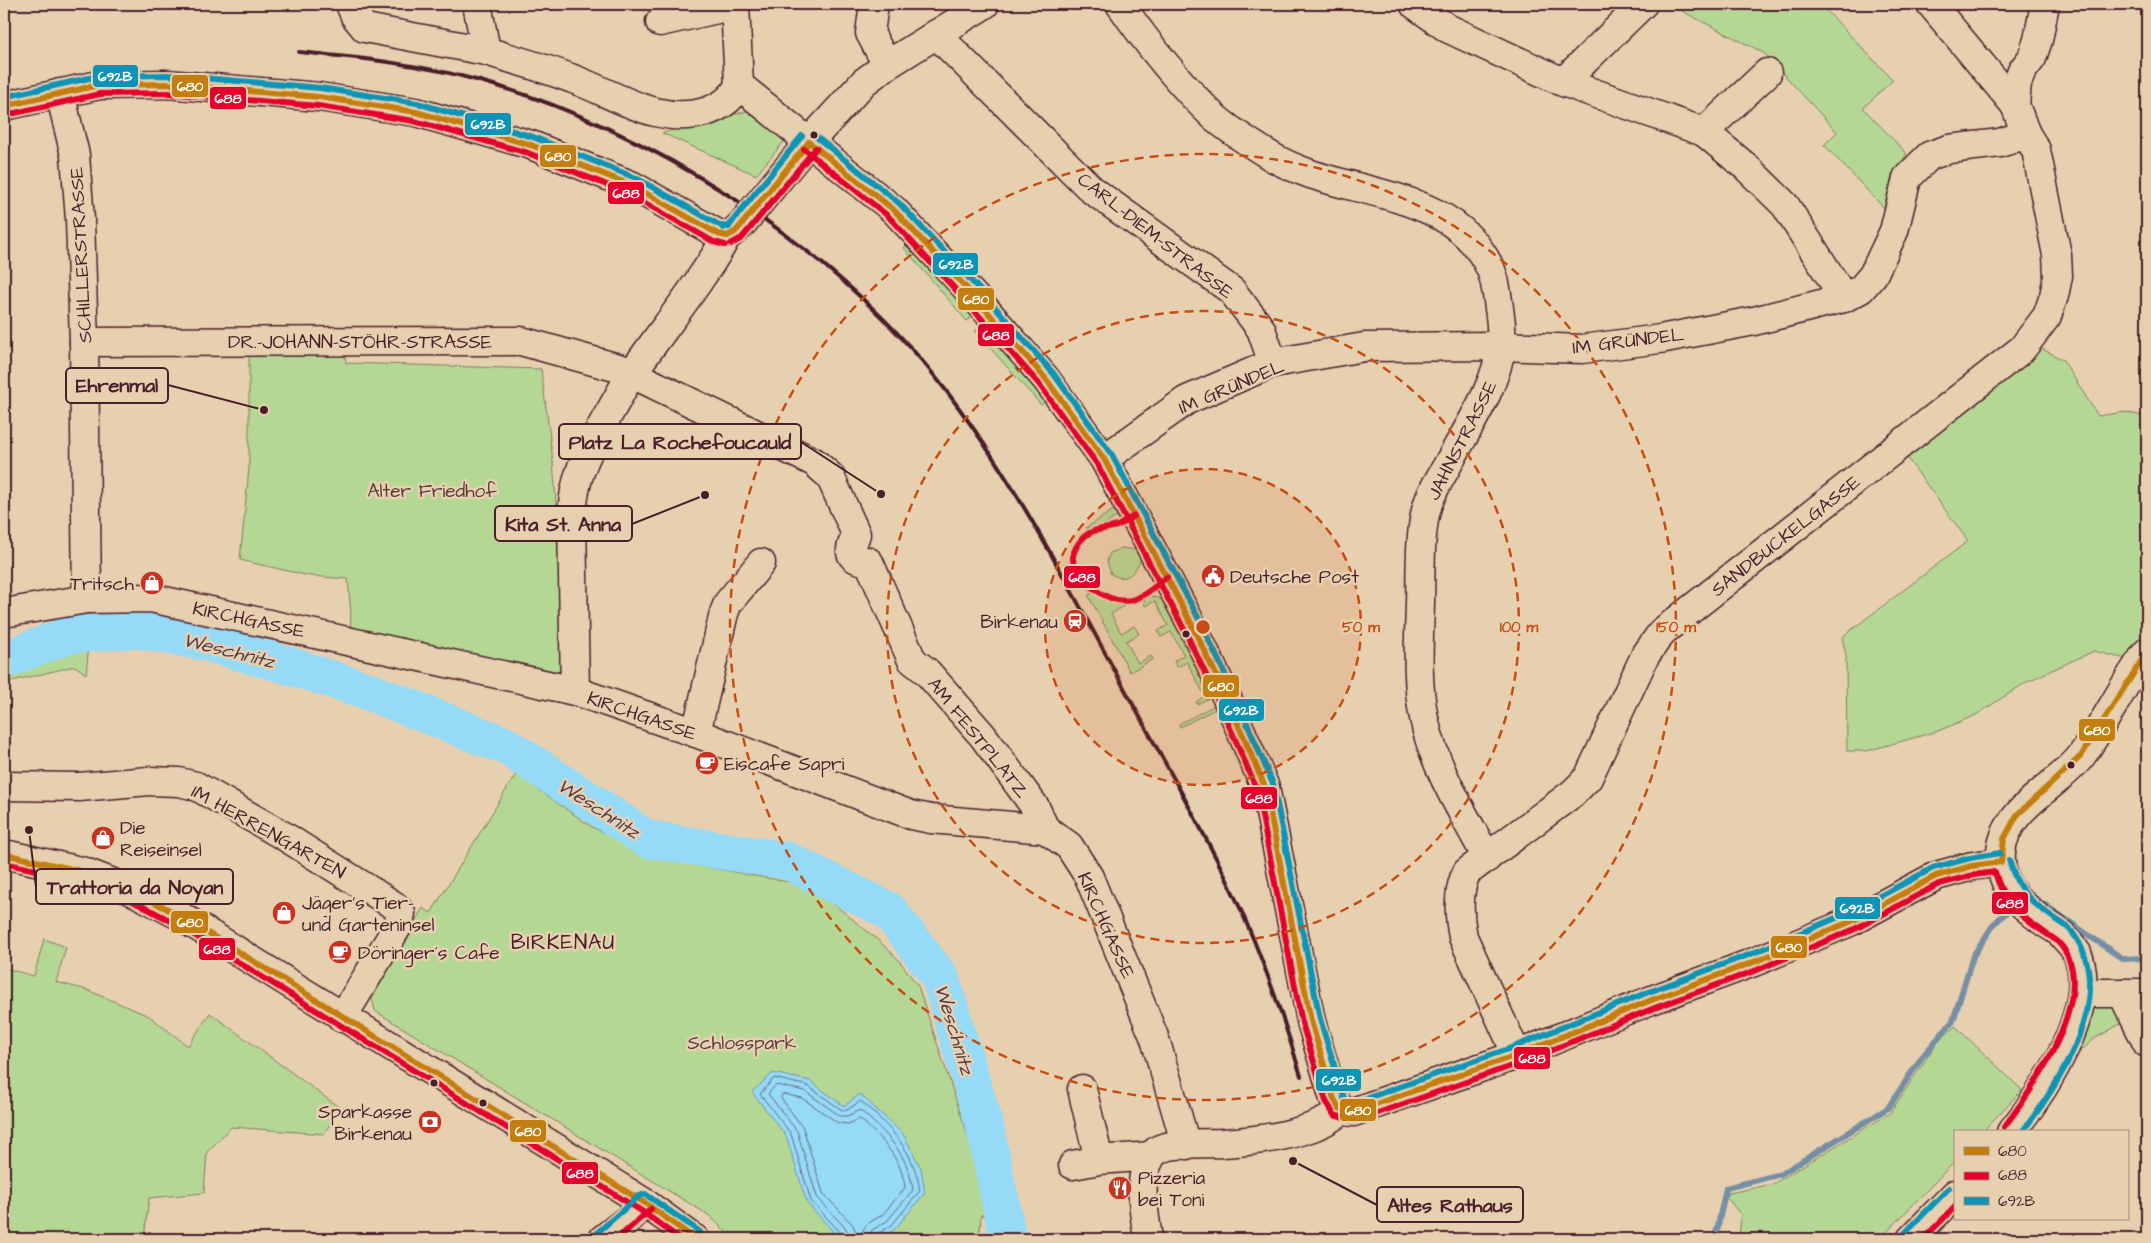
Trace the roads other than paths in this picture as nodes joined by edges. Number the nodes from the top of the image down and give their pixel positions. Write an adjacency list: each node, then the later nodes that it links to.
1 (350, 4): 13 (street)
2 (477, 4): 13 (street)
3 (735, 4): 11 (street); 17 (street)
4 (874, 4): 14 (street)
5 (985, 4): 12 (street)
6 (1120, 4): 27 (street, JAHNSTRASSE)
7 (1414, 4): 16 (street)
8 (1643, 4): 16 (street)
9 (1931, 4): 19 (street)
10 (2045, 4): 19 (street, SANDBUCKELGASSE)
11 (660, 22)
12 (936, 34): 14 (street); 28 (street, CARL-DIEM-STRASSE)
13 (486, 51): 17 (street)
14 (887, 65): 23 (street)
15 (1767, 73): 21 (street)
16 (1562, 82): 21 (street)
17 (739, 85): 23 (street)
18 (60, 93): 20 (street); 24 (street); 26 (street, SCHILLERSTRASSE)
19 (2015, 105): 22 (street, SANDBUCKELGASSE)
20 (4, 106)
21 (1704, 132): 25 (street)
22 (2026, 134): 25 (street, IM GRÜNDEL); 40 (street, SANDBUCKELGASSE)
23 (809, 142): 24 (street); 30 (street)
24 (727, 236): 29 (street)
25 (1844, 298): 27 (street, IM GRÜNDEL)
26 (84, 342): 29 (street, DR.-JOHANN-STÖHR-STRASSE); 32 (street, SCHILLERSTRASSE)
27 (1501, 346): 28 (street, IM GRÜNDEL); 40 (street, JAHNSTRASSE)
28 (1273, 363): 30 (street, IM GRÜNDEL)
29 (632, 374): 35 (street); 38 (street, AM FESTPLATZ)
30 (1104, 459): 48 (street)
31 (761, 563): 36 (street)
32 (87, 598): 33 (street, KIRCHGASSE); 35 (street, KIRCHGASSE)
33 (4, 613)
34 (2147, 652): 41 (street)
35 (575, 691): 36 (street, KIRCHGASSE)
36 (696, 733): 38 (street, KIRCHGASSE)
37 (4, 786): 44 (street, IM HERRENGARTEN)
38 (1045, 829): 50 (street, KIRCHGASSE)
39 (4, 854): 44 (street)
40 (1487, 858): 46 (street, SANDBUCKELGASSE)
41 (2001, 862): 42 (street); 46 (street)
42 (2082, 993): 43 (street); 49 (street)
43 (2135, 993): 45 (street)
44 (342, 1018): 53 (street)
45 (2147, 1043)
46 (1517, 1055): 48 (street)
47 (1082, 1089): 51 (street)
48 (1342, 1109): 50 (street)
49 (2012, 1130)
50 (1186, 1145): 51 (street)
51 (1151, 1156): 56 (street)
52 (1954, 1195): 57 (street)
53 (645, 1203): 54 (street); 55 (street)
54 (603, 1239)
55 (696, 1239)
56 (1148, 1239)
57 (1911, 1239)

